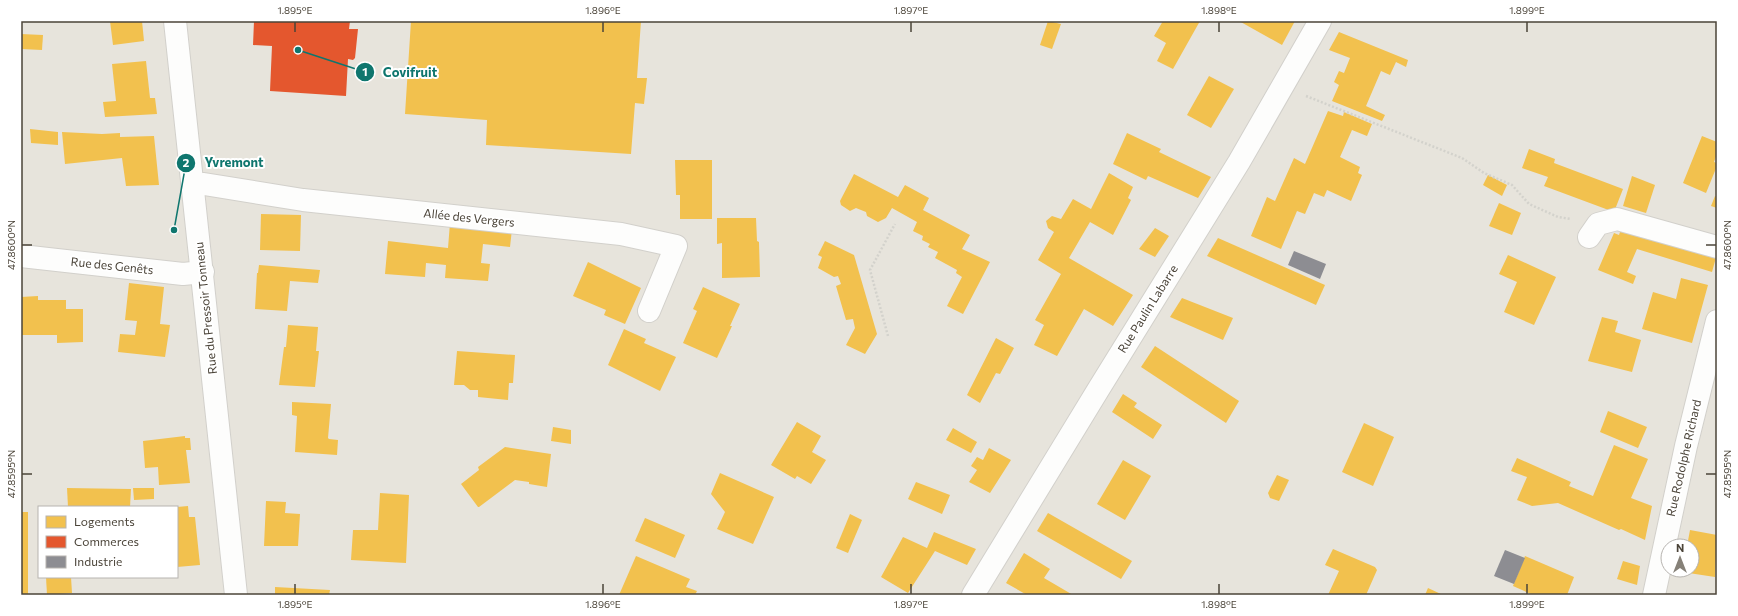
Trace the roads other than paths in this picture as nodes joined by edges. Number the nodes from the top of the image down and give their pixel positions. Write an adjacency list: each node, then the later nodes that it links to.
1 (175, 21): 3 (street, Rue du Pressoir Tonneau)
2 (1320, 21): 11 (street, Rue Paulin Labarre)
3 (192, 185): 7 (street, Rue du Pressoir Tonneau); 8 (street, Allée des Vergers)
4 (1593, 231): 5 (street)
5 (1717, 247)
6 (21, 256): 7 (street, Rue des Genêts)
7 (203, 272): 10 (street, Rue du Pressoir Tonneau)
8 (649, 311)
9 (1717, 321): 12 (street, Rue Rodolphe Richard)
10 (236, 595)
11 (973, 595)
12 (1654, 595)

